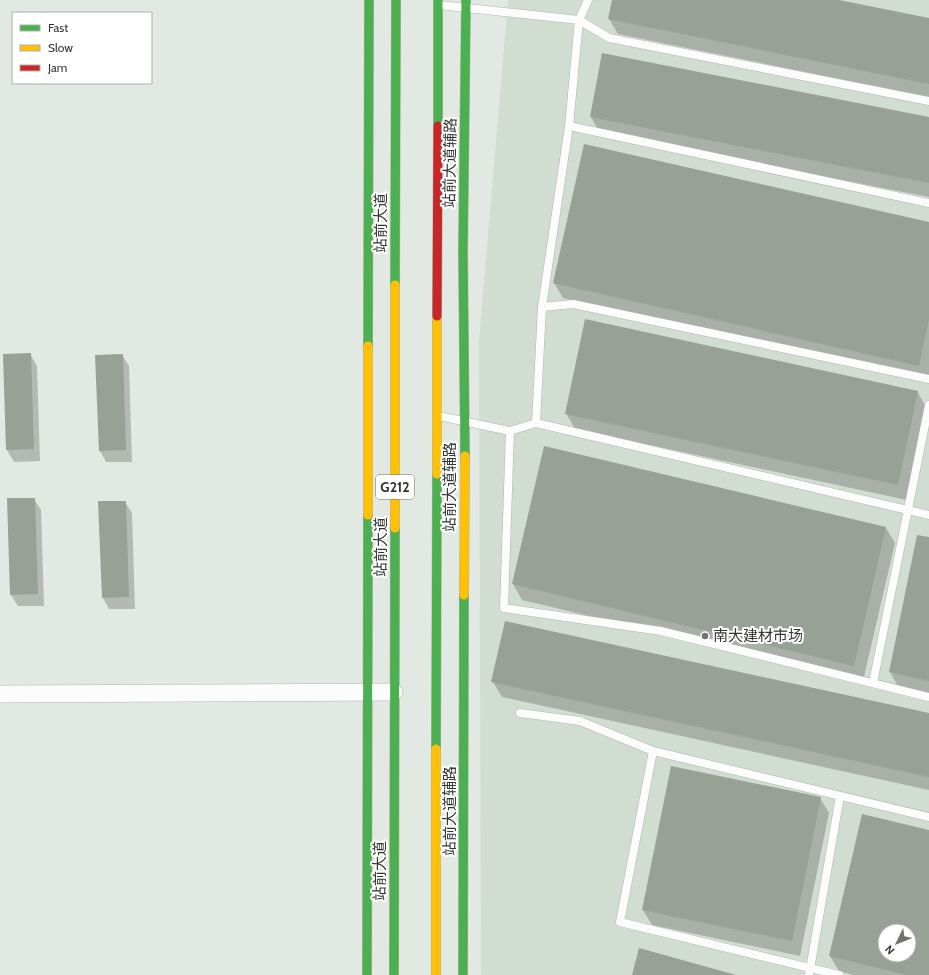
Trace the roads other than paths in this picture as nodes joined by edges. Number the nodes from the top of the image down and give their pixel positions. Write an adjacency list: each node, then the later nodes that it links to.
1 (369, 0): 20 (main road)
2 (396, 0): 21 (main road, 站前大道 / G212)
3 (588, 0): 6 (lane)
4 (438, 2): 5 (lane); 13 (main road)
5 (466, 4): 6 (lane); 14 (main road, 站前大道辅路)
6 (579, 20): 7 (lane); 8 (lane)
7 (929, 100)
8 (569, 126): 9 (lane); 10 (lane)
9 (929, 203)
10 (542, 307): 11 (lane); 15 (lane)
11 (929, 379)
12 (929, 405): 17 (lane)
13 (438, 416): 14 (lane); 31 (main road)
14 (465, 421): 16 (lane); 32 (main road, 站前大道辅路)
15 (536, 423): 16 (lane); 17 (lane)
16 (510, 431): 19 (lane)
17 (908, 511): 18 (lane); 19 (lane)
18 (929, 515)
19 (873, 683): 23 (lane)
20 (367, 692): 21 (street); 22 (street); 29 (main road)
21 (394, 692): 30 (main road, 站前大道 / G212)
22 (0, 694)
23 (929, 697)
24 (520, 713): 25 (lane)
25 (653, 751): 26 (lane); 28 (lane)
26 (840, 796): 27 (lane); 28 (lane)
27 (929, 817)
28 (810, 972): 33 (lane)
29 (367, 975)
30 (394, 975)
31 (436, 975)
32 (463, 975)
33 (839, 975)

